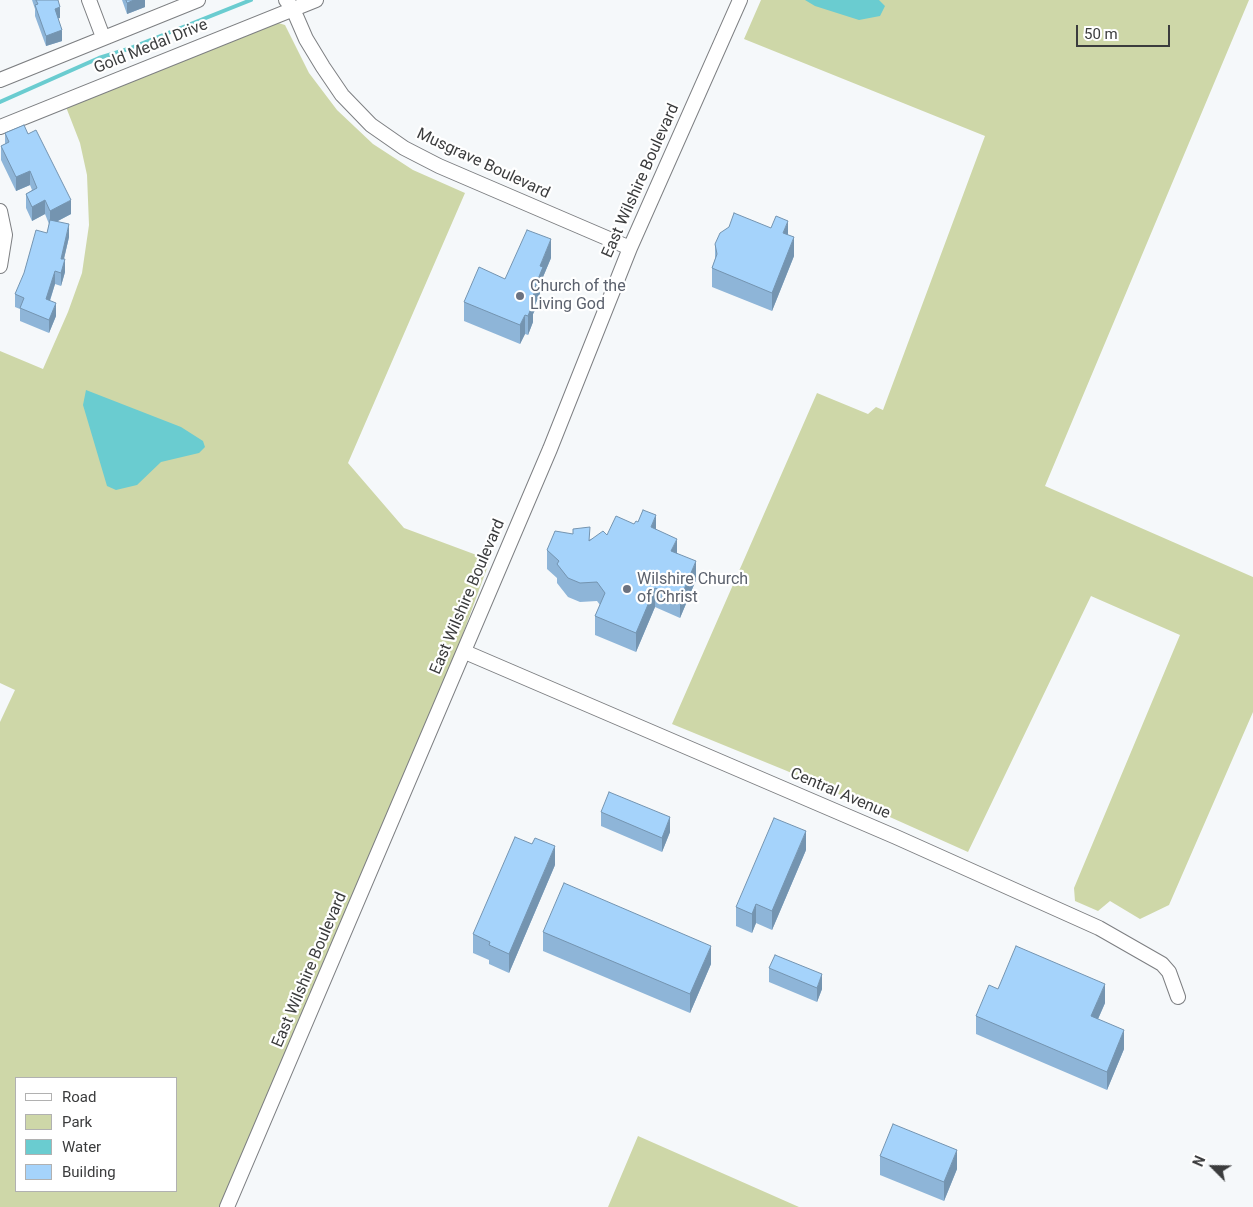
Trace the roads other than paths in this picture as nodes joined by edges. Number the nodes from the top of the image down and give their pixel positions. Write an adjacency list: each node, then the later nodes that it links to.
1 (88, 0): 6 (street)
2 (198, 0): 6 (street, Gold Medal Drive)
3 (316, 0): 5 (street, Gold Medal Drive)
4 (740, 0): 10 (street, East Wilshire Boulevard)
5 (290, 3): 8 (street, Gold Medal Drive); 10 (street, Musgrave Boulevard)
6 (103, 37): 7 (street, Gold Medal Drive)
7 (0, 80)
8 (0, 127)
9 (0, 211): 11 (street)
10 (630, 248): 12 (street, East Wilshire Boulevard)
11 (0, 266)
12 (465, 652): 13 (street, Central Avenue); 14 (street, East Wilshire Boulevard)
13 (1178, 997)
14 (227, 1207)

